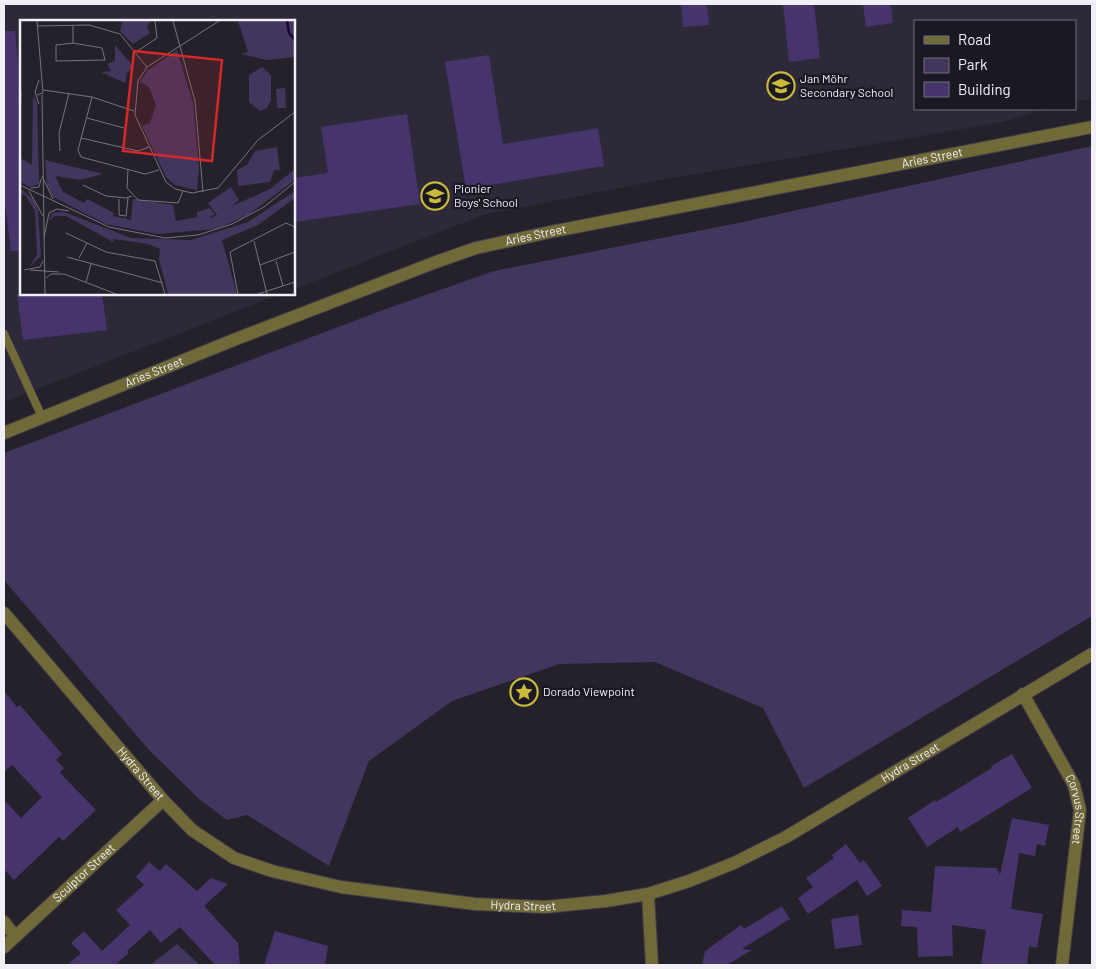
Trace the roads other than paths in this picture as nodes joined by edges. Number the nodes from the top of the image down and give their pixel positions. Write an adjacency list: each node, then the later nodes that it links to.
1 (1092, 127): 3 (street, Aries Street)
2 (4, 334): 3 (lane)
3 (42, 417): 4 (street, Aries Street)
4 (4, 432)
5 (4, 613): 8 (street, Hydra Street)
6 (1092, 654): 7 (street, Hydra Street)
7 (1024, 694): 9 (street, Hydra Street); 14 (street, Corvus Street)
8 (163, 800): 9 (street, Hydra Street); 11 (street, Sculptor Street)
9 (648, 894): 13 (street)
10 (4, 922): 11 (street)
11 (15, 936): 12 (street, Sculptor Street)
12 (4, 946)
13 (652, 965)
14 (1062, 965)

